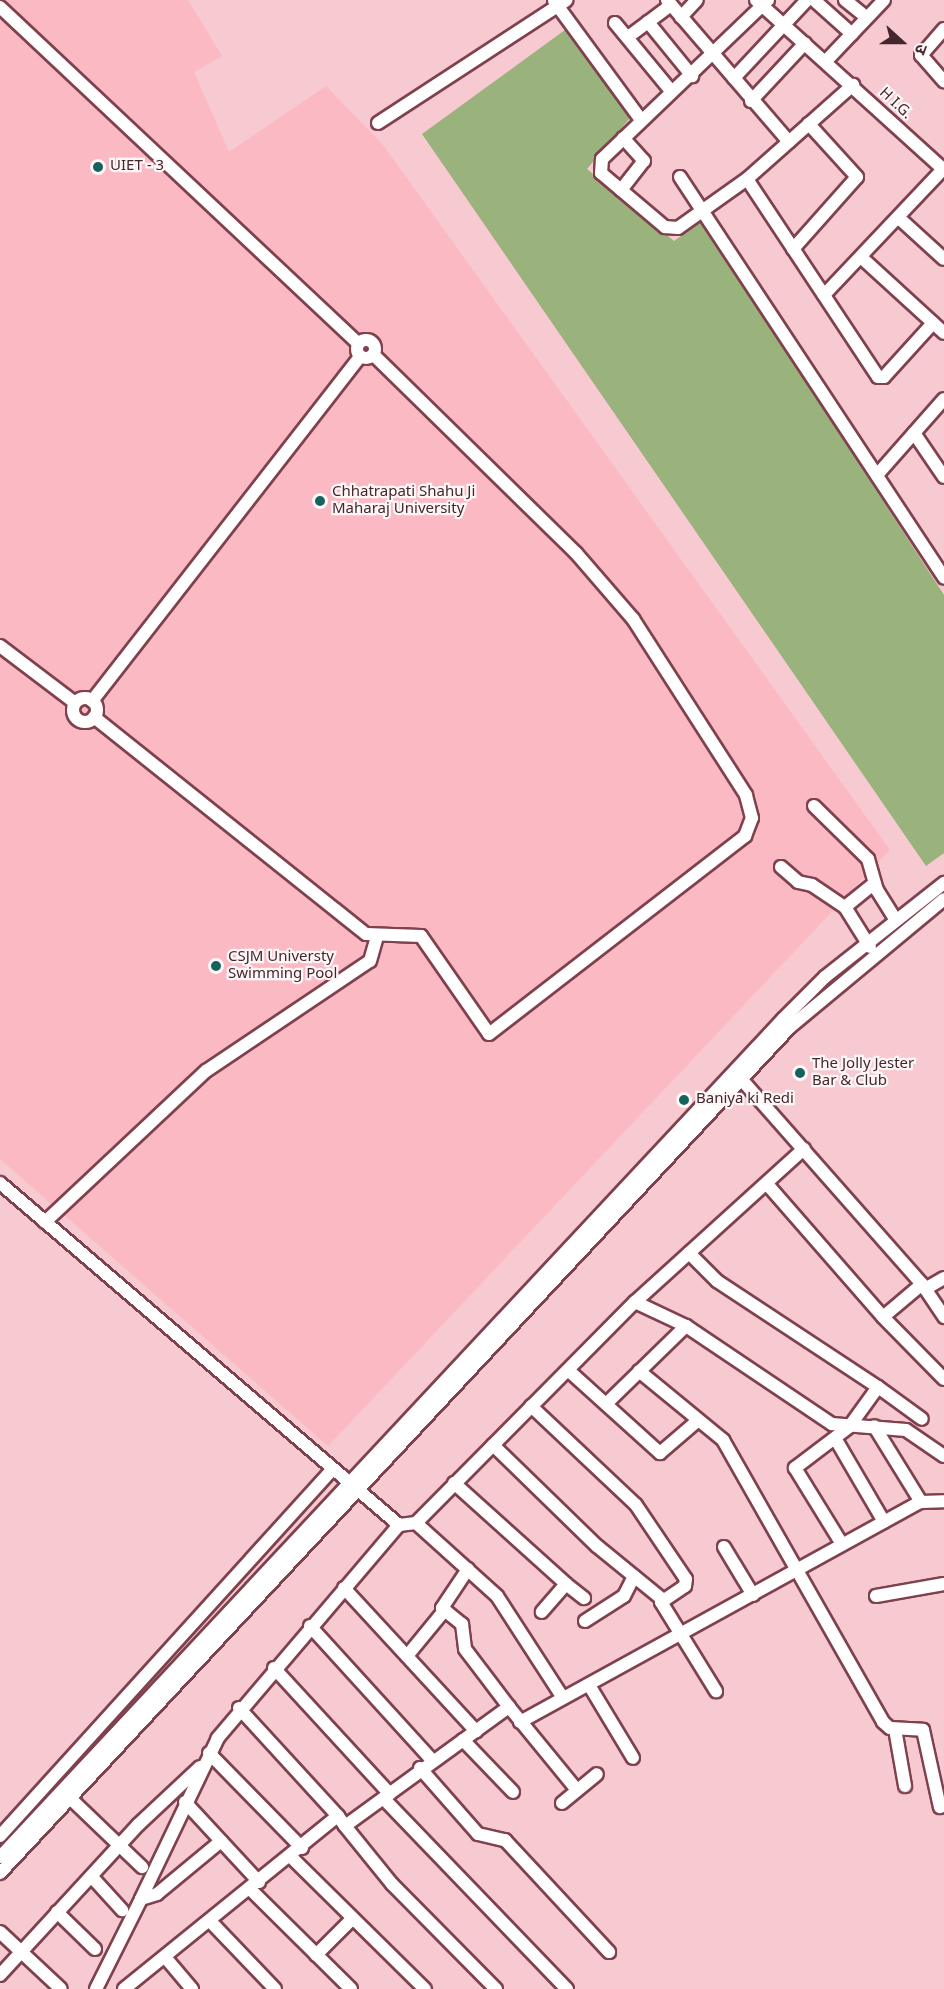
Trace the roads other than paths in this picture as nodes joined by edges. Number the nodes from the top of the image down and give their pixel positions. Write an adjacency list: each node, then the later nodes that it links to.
1 (697, 0): 10 (street)
2 (807, 0): 14 (street)
3 (814, 0): 16 (street)
4 (845, 0): 11 (street)
5 (884, 0): 11 (street)
6 (669, 2): 10 (street); 12 (street)
7 (762, 2): 14 (street, H I.G.); 19 (street)
8 (556, 3): 27 (street); 28 (street)
9 (0, 7): 44 (street)
10 (681, 17): 19 (street)
11 (867, 18): 16 (street)
12 (648, 22): 17 (street); 21 (street)
13 (615, 23): 17 (street)
14 (784, 24): 18 (street, H I.G.); 22 (street)
15 (944, 29): 23 (street)
16 (852, 34): 20 (street)
17 (628, 37): 25 (street)
18 (805, 43): 20 (street, H I.G.); 26 (street)
19 (714, 56): 21 (street); 22 (street)
20 (826, 61): 24 (street, H I.G.)
21 (692, 76): 25 (street)
22 (734, 78): 26 (street)
23 (944, 81)
24 (853, 85): 29 (street); 32 (street, H I.G.)
25 (671, 91): 27 (street)
26 (751, 101): 31 (street)
27 (641, 120): 30 (street)
28 (378, 123)
29 (809, 124): 31 (street); 38 (street)
30 (623, 138): 35 (street); 35 (street)
31 (789, 142): 34 (street)
32 (944, 168): 37 (street)
33 (680, 177): 36 (street)
34 (747, 179): 36 (street); 38 (street)
35 (621, 190): 36 (street)
36 (703, 211): 47 (street)
37 (900, 219): 39 (street); 40 (street)
38 (793, 249): 41 (street)
39 (861, 258): 41 (street); 42 (street)
40 (944, 258)
41 (824, 295): 42 (street)
42 (933, 323): 43 (street)
43 (944, 333)
44 (364, 351): 51 (street); 61 (street)
45 (944, 399): 46 (street)
46 (914, 433): 47 (street); 48 (street)
47 (877, 475): 49 (street)
48 (944, 477)
49 (944, 578)
50 (0, 646): 52 (street)
51 (92, 700): 52 (street); 53 (street)
52 (75, 703): 53 (street)
53 (94, 717): 61 (street)
54 (814, 806): 56 (street)
55 (781, 867): 59 (street)
56 (875, 883): 59 (street); 60 (street)
57 (944, 883): 60 (street)
58 (944, 899): 62 (street)
59 (845, 907): 62 (street)
60 (896, 920): 62 (street)
61 (377, 937): 68 (street)
62 (871, 948): 63 (street)
63 (787, 1023): 64 (street); 91 (street)
64 (742, 1080): 65 (street); 91 (street)
65 (804, 1149): 67 (street); 71 (street)
66 (0, 1183): 68 (street)
67 (767, 1184): 69 (street); 73 (street)
68 (45, 1222): 89 (street)
69 (689, 1253): 72 (street); 79 (street)
70 (944, 1278): 71 (street)
71 (924, 1286): 73 (street); 74 (street)
72 (635, 1302): 75 (street); 76 (street)
73 (883, 1317): 78 (street)
74 (944, 1317)
75 (686, 1326): 77 (street); 85 (street)
76 (568, 1370): 80 (street); 81 (street)
77 (639, 1371): 80 (street); 83 (street)
78 (944, 1379)
79 (878, 1387): 82 (street); 85 (street)
80 (606, 1404): 83 (street)
81 (531, 1406): 87 (street); 108 (street)
82 (922, 1419)
83 (696, 1422): 100 (street)
84 (874, 1426): 85 (street); 88 (street); 93 (street)
85 (849, 1427): 86 (street)
86 (835, 1438): 94 (street); 97 (street)
87 (492, 1445): 90 (street); 101 (street)
88 (944, 1456)
89 (332, 1470): 91 (street); 121 (street)
90 (454, 1483): 95 (street); 102 (street)
91 (352, 1487): 96 (street); 121 (street)
92 (944, 1501): 93 (street)
93 (921, 1502): 94 (street)
94 (884, 1522): 97 (street)
95 (416, 1523): 96 (street); 99 (street)
96 (399, 1525): 104 (street)
97 (842, 1544): 100 (street)
98 (724, 1547): 105 (street)
99 (468, 1569): 109 (street); 118 (street)
100 (796, 1572): 105 (street); 123 (street)
101 (634, 1576): 108 (street); 111 (street)
102 (566, 1584): 107 (street); 110 (street)
103 (944, 1584): 106 (street)
104 (344, 1588): 112 (street); 114 (street)
105 (753, 1596): 113 (street)
106 (876, 1596)
107 (584, 1598)
108 (662, 1599): 113 (street)
109 (444, 1611): 114 (street); 119 (street)
110 (542, 1611)
111 (585, 1621)
112 (310, 1626): 115 (street); 128 (street)
113 (682, 1635): 116 (street); 117 (street)
114 (407, 1656): 124 (street)
115 (274, 1668): 120 (street); 135 (street)
116 (589, 1685): 118 (street); 127 (street)
117 (716, 1691)
118 (563, 1698): 122 (street)
119 (509, 1707): 122 (street); 124 (street)
120 (239, 1708): 126 (street); 140 (street)
121 (122, 1721): 136 (street); 141 (street); 145 (street)
122 (520, 1722): 133 (street)
123 (895, 1729): 132 (street); 139 (street)
124 (476, 1731): 125 (street)
125 (463, 1740): 128 (street); 134 (street)
126 (209, 1753): 129 (street); 144 (street)
127 (633, 1758)
128 (432, 1760): 130 (street)
129 (201, 1766): 137 (street); 143 (street)
130 (420, 1768): 135 (street); 159 (street)
131 (597, 1774): 133 (street)
132 (905, 1785)
133 (577, 1790): 138 (street)
134 (513, 1792)
135 (387, 1796): 140 (street); 171 (street)
136 (70, 1798): 143 (street); 148 (street)
137 (185, 1802): 142 (street); 151 (street)
138 (562, 1803)
139 (940, 1807)
140 (342, 1821): 144 (street); 170 (street)
141 (0, 1836)
142 (221, 1841): 150 (street); 151 (street)
143 (119, 1844): 147 (street); 149 (street)
144 (302, 1848): 146 (street)
145 (0, 1857)
146 (291, 1857): 150 (street); 154 (street)
147 (142, 1867)
148 (0, 1873)
149 (92, 1877): 152 (street); 153 (street)
150 (255, 1886): 155 (street); 160 (street)
151 (141, 1899): 165 (street)
152 (122, 1910)
153 (57, 1912): 157 (street); 158 (street)
154 (353, 1918): 160 (street); 169 (street)
155 (210, 1921): 161 (street); 167 (street)
156 (0, 1932): 158 (street)
157 (95, 1949)
158 (22, 1950): 162 (street); 164 (street)
159 (609, 1952)
160 (316, 1955): 168 (street)
161 (165, 1957): 163 (street); 166 (street)
162 (0, 1975)
163 (126, 1988)
164 (61, 1989)
165 (96, 1989)
166 (192, 1989)
167 (275, 1989)
168 (351, 1989)
169 (425, 1989)
170 (496, 1989)
171 (567, 1989)

